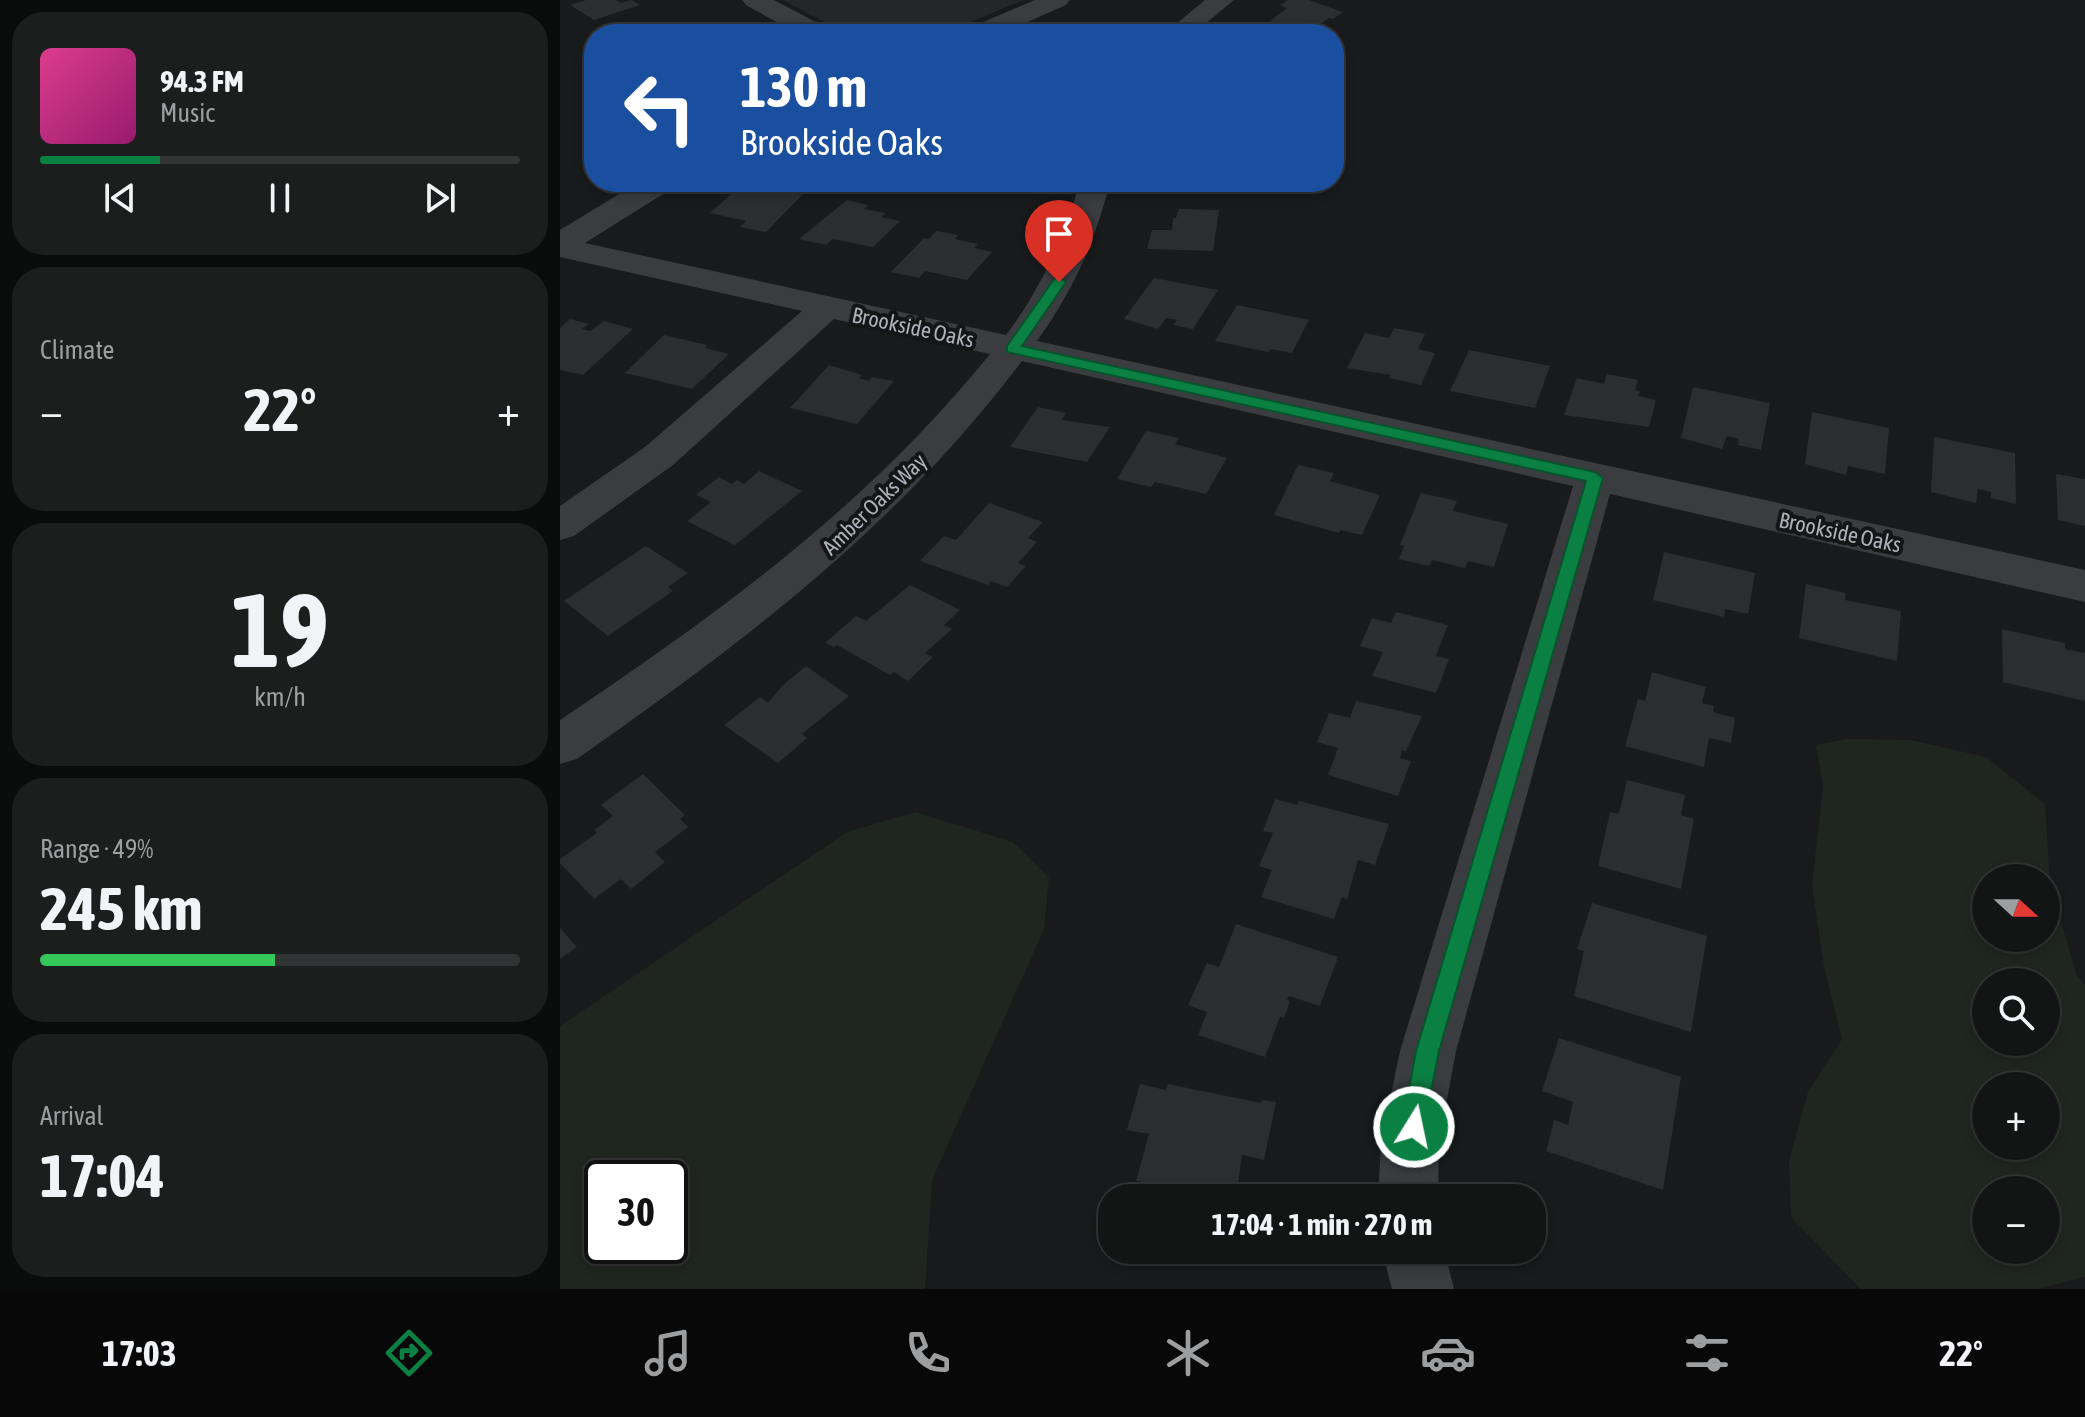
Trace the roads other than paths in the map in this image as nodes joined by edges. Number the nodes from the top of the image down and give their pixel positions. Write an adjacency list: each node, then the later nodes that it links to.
1 (755, 0): 4 (street)
2 (1057, 0): 5 (street)
3 (1221, 0): 6 (street)
4 (799, 24)
5 (1001, 24)
6 (1190, 24)
7 (643, 192): 10 (street)
8 (1092, 192): 13 (street, Amber Oaks Way)
9 (560, 205): 10 (street)
10 (601, 217): 11 (street)
11 (560, 246): 12 (street, Brookside Oaks)
12 (826, 308): 13 (street, Brookside Oaks); 15 (street)
13 (1013, 349): 14 (street, Brookside Oaks); 17 (street, Amber Oaks Way)
14 (1595, 478): 16 (street, Brookside Oaks); 18 (street)
15 (560, 526)
16 (2085, 586)
17 (560, 745)
18 (1407, 1184)
19 (1417, 1264): 20 (street)
20 (1423, 1289)

